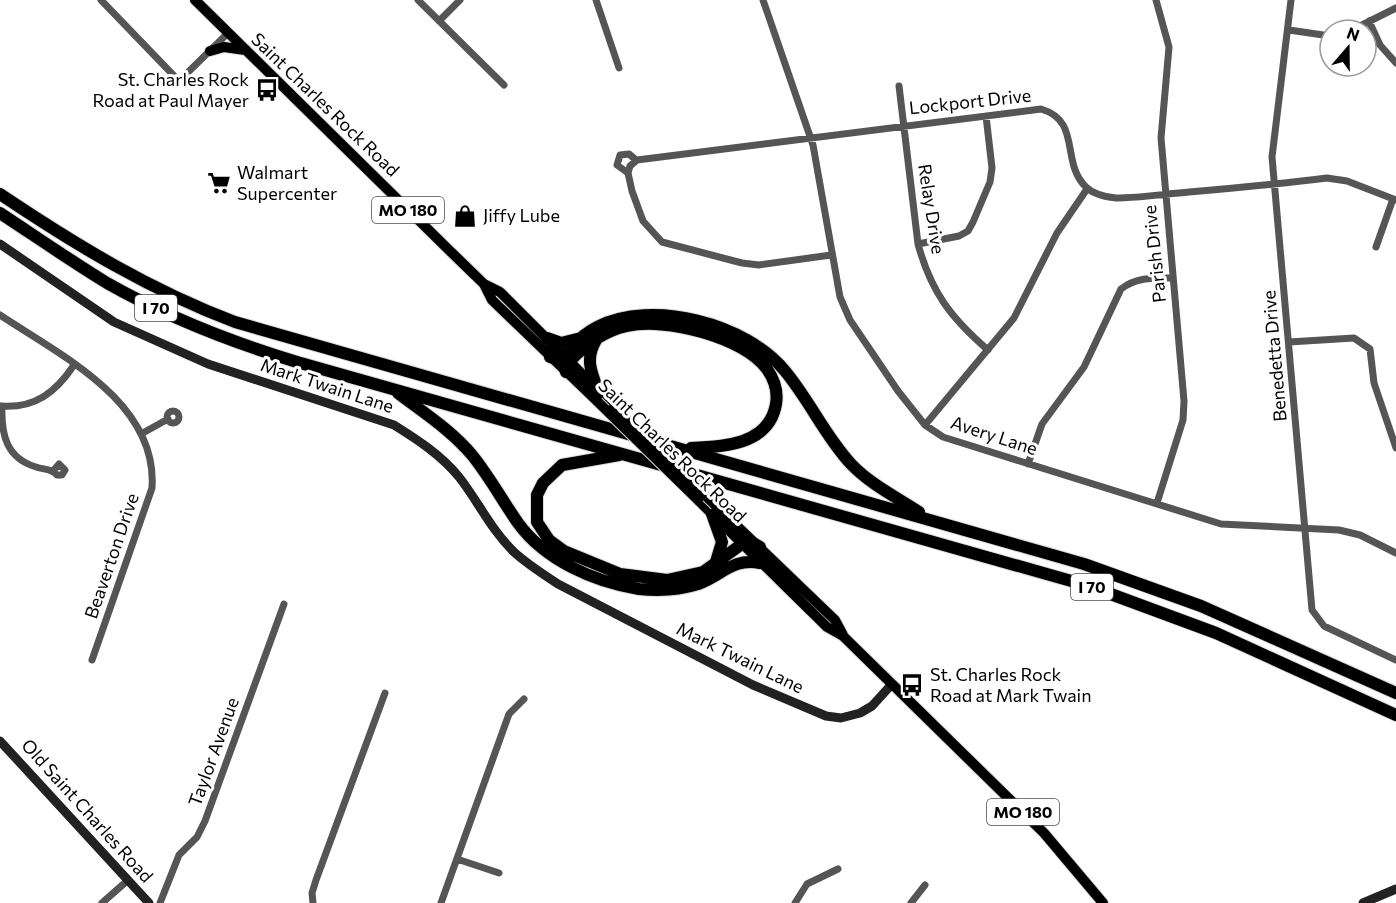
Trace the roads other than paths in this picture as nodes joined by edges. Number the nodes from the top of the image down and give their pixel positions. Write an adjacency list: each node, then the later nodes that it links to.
1 (101, 0): 10 (street)
2 (113, 0): 10 (street)
3 (195, 0): 15 (main road, Saint Charles Rock Road / MO 180)
4 (418, 0): 13 (street)
5 (460, 0): 13 (street)
6 (596, 0): 21 (street)
7 (763, 0): 26 (street, Avery Lane)
8 (1156, 0): 32 (street, Parish Drive)
9 (1291, 0): 14 (street, Benedetta Drive)
10 (107, 6): 19 (street)
11 (1396, 8): 12 (street)
12 (1375, 18)
13 (439, 21): 22 (street)
14 (1289, 30): 16 (street); 29 (street, Benedetta Drive)
15 (228, 33): 18 (main road, Saint Charles Rock Road / MO 180); 19 (street)
16 (1318, 34)
17 (1378, 41): 20 (street)
18 (245, 50): 19 (main road); 40 (main road, Saint Charles Rock Road / MO 180)
19 (210, 51)
20 (1396, 63)
21 (619, 68)
22 (504, 85)
23 (899, 86): 25 (street, Relay Drive)
24 (986, 116): 25 (street, Lockport Drive); 30 (street, Lockport Drive); 36 (street)
25 (903, 125): 26 (street, Lockport Drive); 36 (street, Relay Drive)
26 (811, 137): 27 (street, Lockport Drive); 38 (street, Avery Lane)
27 (636, 160): 28 (street); 28 (street, Lockport Drive)
28 (629, 170): 38 (street)
29 (1273, 185): 32 (street); 33 (street); 45 (street, Benedetta Drive)
30 (1087, 189): 32 (street); 46 (street)
31 (0, 195): 56 (highway, I 70)
32 (1164, 195): 39 (street, Parish Drive)
33 (1395, 199): 37 (street)
34 (0, 213): 50 (highway, I 70)
35 (0, 244): 75 (street, Mark Twain Lane)
36 (918, 244): 46 (street, Relay Drive)
37 (1376, 247)
38 (831, 255): 54 (street, Avery Lane)
39 (1173, 278): 59 (street); 61 (street, Parish Drive)
40 (484, 284): 43 (main road, Saint Charles Rock Road / MO 180); 47 (main road, Saint Charles Rock Road / MO 180)
41 (0, 315): 49 (street, Beaverton Drive)
42 (582, 337): 43 (highway); 48 (highway); 63 (highway)
43 (547, 338): 48 (main road, Saint Charles Rock Road / MO 180)
44 (597, 338): 48 (highway); 51 (highway); 56 (highway)
45 (1289, 342): 57 (street); 64 (street, Benedetta Drive)
46 (988, 350): 54 (street)
47 (550, 357): 48 (highway)
48 (566, 363): 51 (main road, Saint Charles Rock Road / MO 180)
49 (74, 364): 52 (street); 55 (street, Beaverton Drive)
50 (392, 389): 58 (highway, I 70); 70 (highway)
51 (598, 396): 62 (main road, Saint Charles Rock Road / MO 180, bridge); 62 (main road, Saint Charles Rock Road / MO 180, bridge)
52 (1, 406): 60 (street)
53 (168, 419): 55 (street)
54 (925, 425): 59 (street, Avery Lane)
55 (141, 434): 73 (street, Beaverton Drive)
56 (676, 448): 63 (highway, I 70)
57 (1396, 448)
58 (624, 454): 69 (highway); 79 (highway, I 70)
59 (1028, 464): 61 (street, Avery Lane)
60 (54, 470)
61 (1157, 503): 64 (street, Avery Lane)
62 (714, 509): 65 (main road, Saint Charles Rock Road / MO 180); 69 (highway)
63 (932, 520): 77 (highway, I 70)
64 (1305, 528): 67 (street, Avery Lane); 74 (street, Benedetta Drive)
65 (746, 542): 66 (highway); 68 (main road, Saint Charles Rock Road / MO 180); 69 (highway); 70 (highway)
66 (760, 547): 72 (main road, Saint Charles Rock Road / MO 180)
67 (1396, 553)
68 (760, 563): 70 (highway); 72 (main road, Saint Charles Rock Road / MO 180)
69 (714, 566)
70 (729, 566)
71 (284, 604): 89 (street, Taylor Avenue)
72 (843, 636): 75 (main road, Saint Charles Rock Road / MO 180)
73 (92, 660)
74 (1396, 660)
75 (892, 684): 94 (main road, Saint Charles Rock Road / MO 180)
76 (385, 693): 90 (street)
77 (1396, 693)
78 (524, 699): 81 (street)
79 (1396, 715)
80 (0, 741): 84 (street, Old Saint Charles Road)
81 (457, 859): 83 (street); 91 (street)
82 (838, 869): 92 (street)
83 (500, 873)
84 (127, 881): 87 (street); 88 (street, Old Saint Charles Road)
85 (925, 885): 93 (street)
86 (1396, 889): 95 (street)
87 (102, 903)
88 (149, 903)
89 (160, 903)
90 (313, 903)
91 (441, 903)
92 (795, 903)
93 (911, 903)
94 (1103, 903)
95 (1363, 903)

